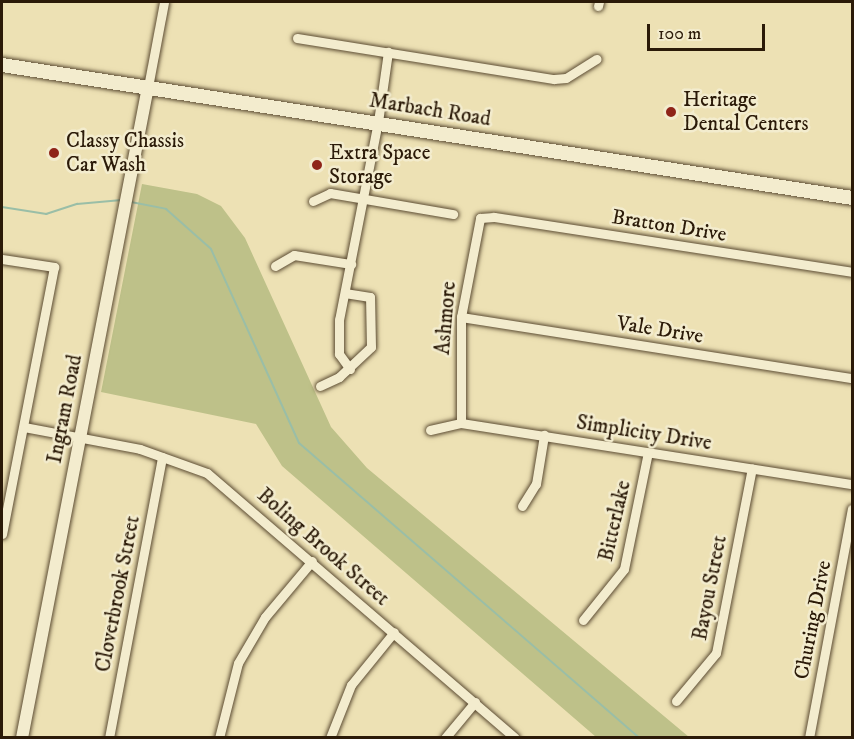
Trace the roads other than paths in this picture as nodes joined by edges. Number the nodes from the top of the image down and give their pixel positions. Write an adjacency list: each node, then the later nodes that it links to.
1 (164, 2): 6 (street)
2 (297, 38): 3 (street)
3 (388, 52): 4 (street); 7 (street)
4 (596, 59)
5 (2, 65): 6 (main road, Marbach Road)
6 (148, 87): 7 (main road, Marbach Road); 26 (street, Ingram Road)
7 (378, 122): 8 (main road, Marbach Road); 9 (street)
8 (852, 198)
9 (362, 199): 10 (street); 11 (street); 14 (street)
10 (313, 201)
11 (453, 214)
12 (480, 218): 16 (street, Bratton Drive); 18 (street, Ashmore)
13 (2, 259): 23 (street)
14 (351, 264): 15 (street); 17 (street)
15 (275, 267)
16 (852, 272)
17 (346, 293): 19 (street); 19 (street)
18 (461, 317): 20 (street, Vale Drive); 22 (street, Ashmore)
19 (350, 369): 21 (street)
20 (852, 378)
21 (320, 386)
22 (461, 423): 24 (street, Simplicity Drive); 25 (street, Simplicity Drive)
23 (24, 427): 26 (street, Boling Brook Street); 33 (street)
24 (430, 430)
25 (544, 435): 27 (street, Simplicity Drive); 31 (street)
26 (80, 437): 28 (street, Boling Brook Street); 40 (street, Ingram Road)
27 (648, 452): 29 (street, Simplicity Drive); 36 (street, Bitterlake)
28 (162, 457): 35 (street, Boling Brook Street); 41 (street, Cloverbrook Street)
29 (752, 468): 30 (street, Simplicity Drive); 38 (street, Bayou Street)
30 (852, 484)
31 (522, 506)
32 (852, 509): 34 (street, Churing Drive)
33 (2, 534)
34 (850, 542): 46 (street, Churing Drive)
35 (312, 561): 37 (street, Boling Brook Street); 42 (street)
36 (583, 620)
37 (394, 632): 39 (street, Boling Brook Street); 43 (street)
38 (676, 701)
39 (475, 702): 44 (street); 45 (street, Boling Brook Street)
40 (22, 738)
41 (109, 738)
42 (219, 738)
43 (330, 738)
44 (445, 738)
45 (515, 738)
46 (809, 738)

